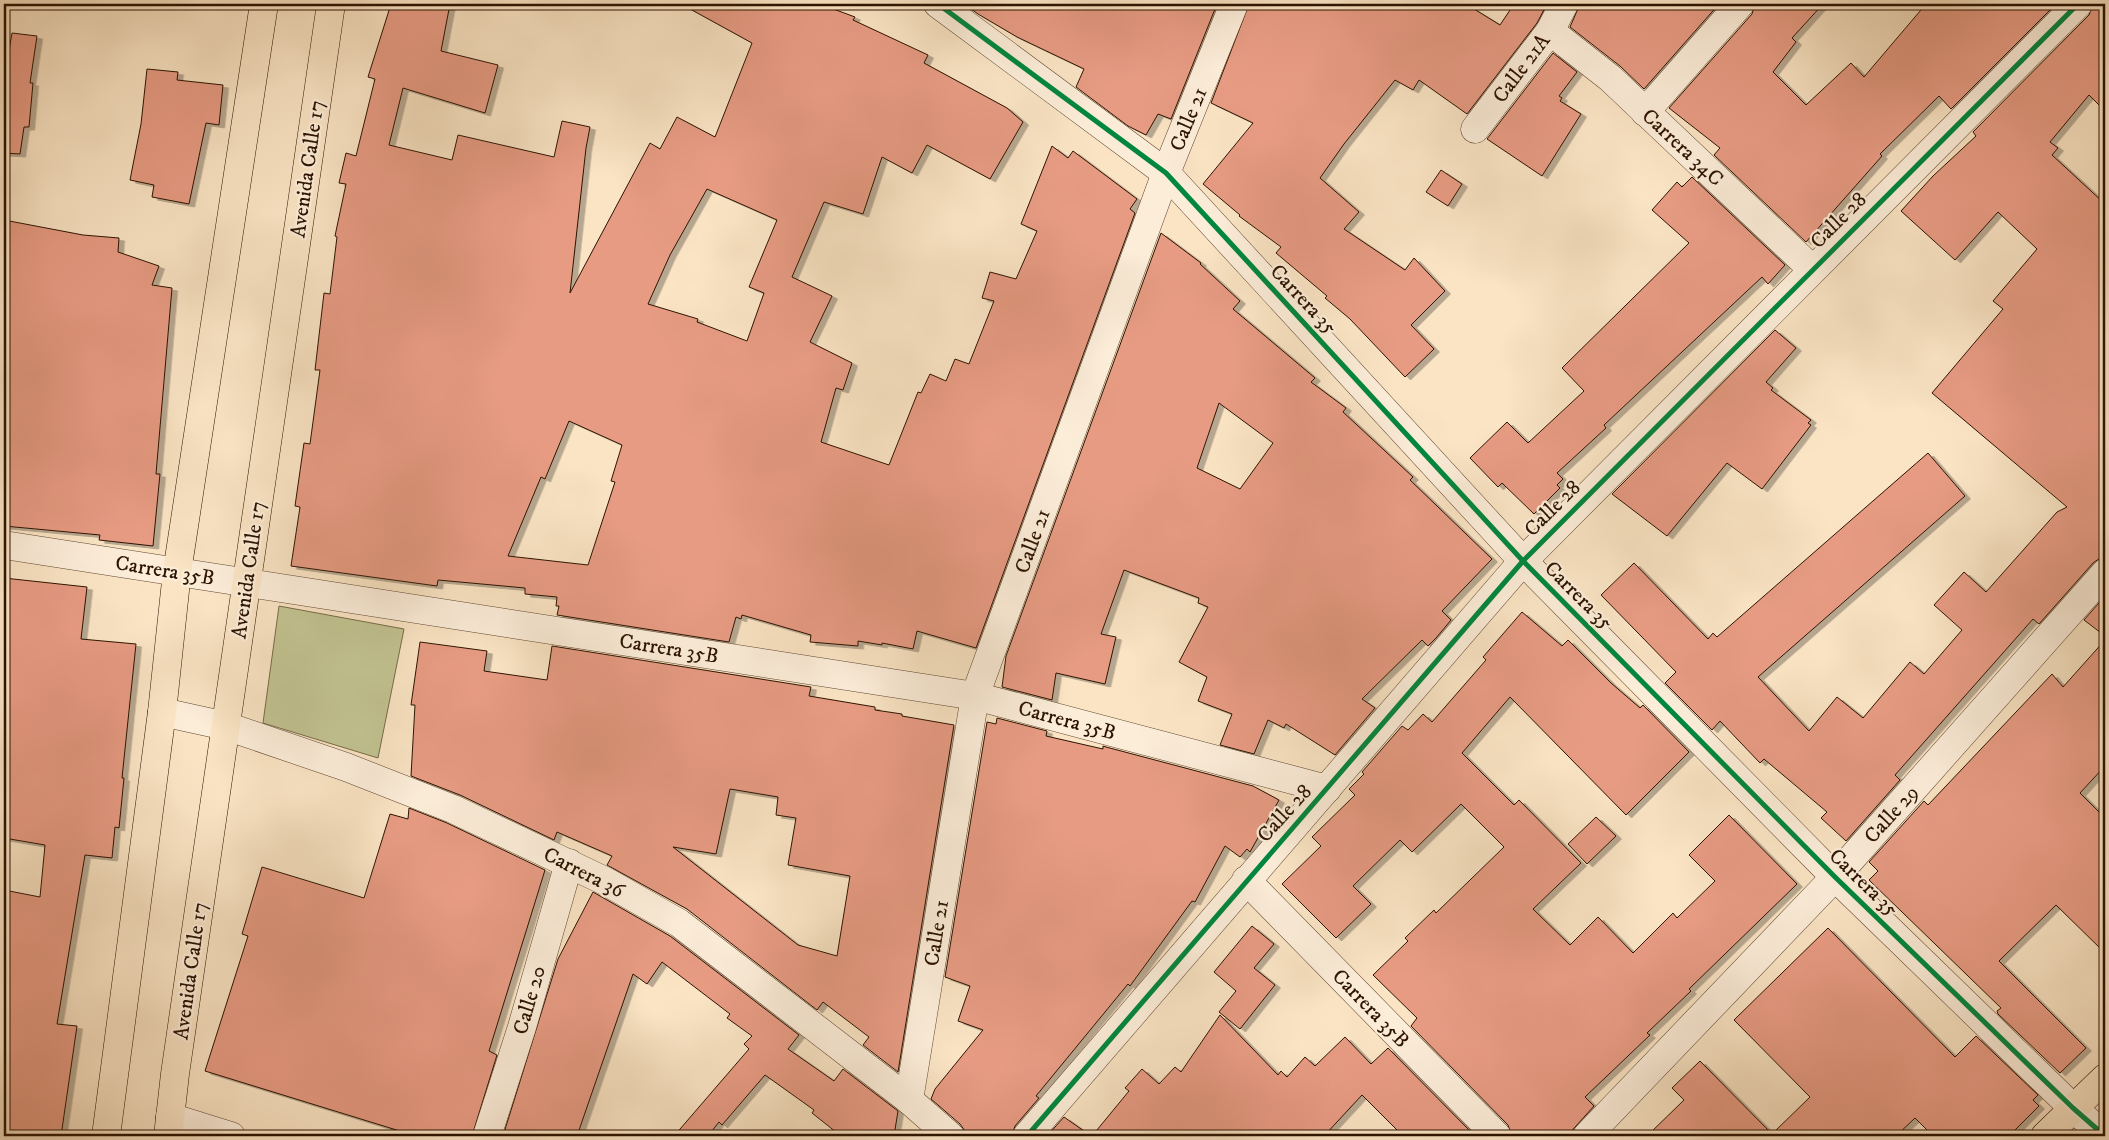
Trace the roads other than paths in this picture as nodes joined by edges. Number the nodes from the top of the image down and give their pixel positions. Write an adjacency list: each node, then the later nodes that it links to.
1 (264, 4): 15 (main road)
2 (331, 4): 17 (main road, Avenida Calle 17)
3 (938, 4): 11 (street, Carrera 35)
4 (1234, 4): 11 (street, Calle 21)
5 (1564, 4): 8 (street, Calle 21A)
6 (1740, 4): 9 (street)
7 (2078, 4): 12 (street, Calle 28)
8 (1550, 31): 9 (street, Carrera 34C); 10 (street, Calle 21A)
9 (1645, 112): 12 (street, Carrera 34C)
10 (1475, 129)
11 (1166, 173): 14 (street, Carrera 35); 18 (street, Calle 21)
12 (1812, 269): 14 (street, Calle 28)
13 (4, 545): 15 (street, Carrera 35B)
14 (1523, 561): 21 (street, Calle 28); 23 (street, Carrera 35)
15 (177, 572): 17 (street, Carrera 35B); 19 (main road)
16 (2105, 573): 23 (street, Calle 29)
17 (246, 583): 18 (street, Carrera 35B); 20 (main road, Avenida Calle 17)
18 (975, 696): 21 (street, Carrera 35B); 26 (street, Calle 21)
19 (162, 712): 20 (street, Carrera 36); 29 (main road)
20 (226, 726): 22 (street, Carrera 36); 28 (main road, Avenida Calle 17)
21 (1326, 790): 24 (street, Calle 28)
22 (569, 863): 26 (street, Carrera 36); 31 (street, Calle 20)
23 (1835, 877): 27 (street, Carrera 35); 35 (street, Calle 29)
24 (1246, 880): 33 (street, Calle 28); 34 (street, Carrera 35B)
25 (2105, 1078): 27 (main road)
26 (909, 1100): 32 (street, Carrera 36)
27 (2073, 1108): 36 (main road); 37 (street, Carrera 35)
28 (169, 1127): 30 (street)
29 (106, 1136)
30 (231, 1136)
31 (487, 1136)
32 (950, 1136)
33 (1027, 1136)
34 (1497, 1136)
35 (1587, 1136)
36 (2045, 1136)
37 (2105, 1136)

